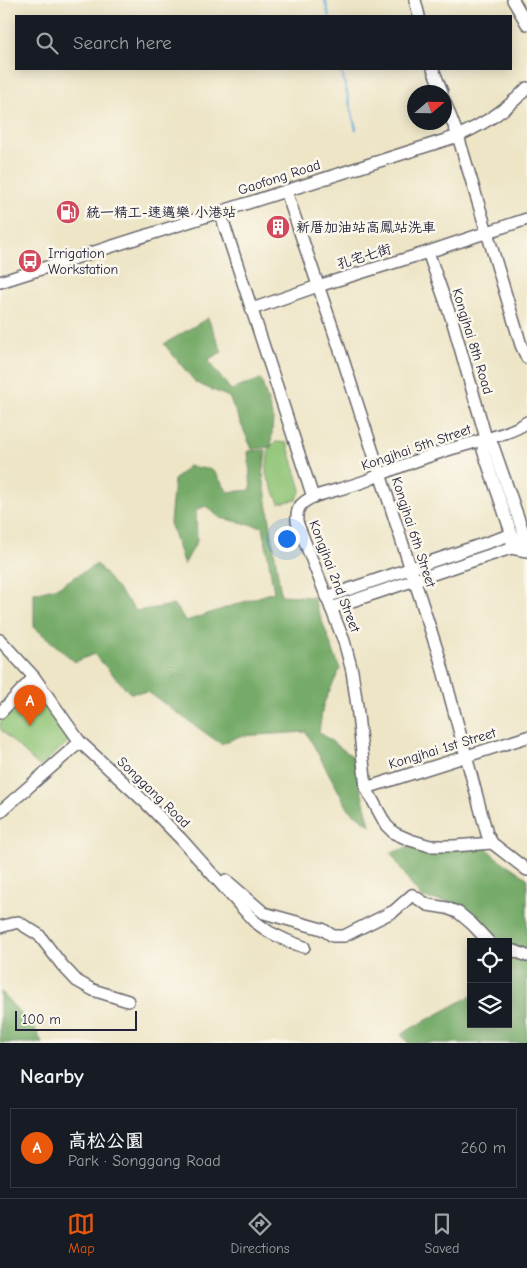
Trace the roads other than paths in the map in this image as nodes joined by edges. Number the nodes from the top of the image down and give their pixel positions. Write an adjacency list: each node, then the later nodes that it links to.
1 (415, 0): 3 (street)
2 (513, 0): 4 (street)
3 (419, 15)
4 (527, 24)
5 (433, 70): 6 (street)
6 (439, 85)
7 (527, 88): 9 (street, Gaofong Road)
8 (452, 121): 9 (street)
9 (458, 136): 10 (street, Gaofong Road); 13 (street)
10 (286, 191): 11 (street, Gaofong Road); 16 (street, Kongjhai 6th Street)
11 (220, 212): 15 (street, Gaofong Road); 17 (street)
12 (527, 218): 13 (street, 孔宅七街)
13 (486, 233): 14 (street, 孔宅七街); 18 (street)
14 (428, 252): 16 (street, 孔宅七街); 20 (street, Kongjhai 8th Road)
15 (0, 282)
16 (318, 286): 17 (street, 孔宅七街); 21 (street, Kongjhai 6th Street)
17 (252, 309): 22 (street)
18 (527, 358)
19 (527, 422): 20 (street, Kongjhai 5th Street)
20 (486, 438): 21 (street, Kongjhai 5th Street); 23 (street, Kongjhai 8th Road); 24 (street, Kongjhai 8th Road)
21 (380, 473): 22 (street, Kongjhai 5th Street); 25 (street, Kongjhai 6th Street)
22 (313, 497): 27 (street, Kongjhai 2nd Street)
23 (512, 543): 24 (street); 25 (street); 26 (street)
24 (527, 544)
25 (410, 568): 26 (street, Kongjhai 6th Street); 27 (street)
26 (414, 580): 27 (street); 33 (street, Kongjhai 6th Street)
27 (329, 603): 34 (street, Kongjhai 2nd Street)
28 (0, 640): 29 (street, Songgang Road)
29 (34, 677): 30 (street); 32 (street, Songgang Road)
30 (0, 713)
31 (527, 737): 33 (street, Kongjhai 1st Street)
32 (80, 742): 35 (street); 38 (street, Songgang Road)
33 (466, 757): 34 (street, Kongjhai 1st Street); 36 (street, Kongjhai 6th Street)
34 (366, 788): 36 (street, Kongjhai 2nd Street)
35 (0, 812)
36 (492, 843): 37 (street, Kongjhai 6th Street)
37 (527, 870)
38 (211, 873): 40 (street); 41 (street, Songgang Road)
39 (0, 927): 44 (street)
40 (484, 938)
41 (304, 946)
42 (512, 951): 43 (street)
43 (527, 956)
44 (128, 1001)

